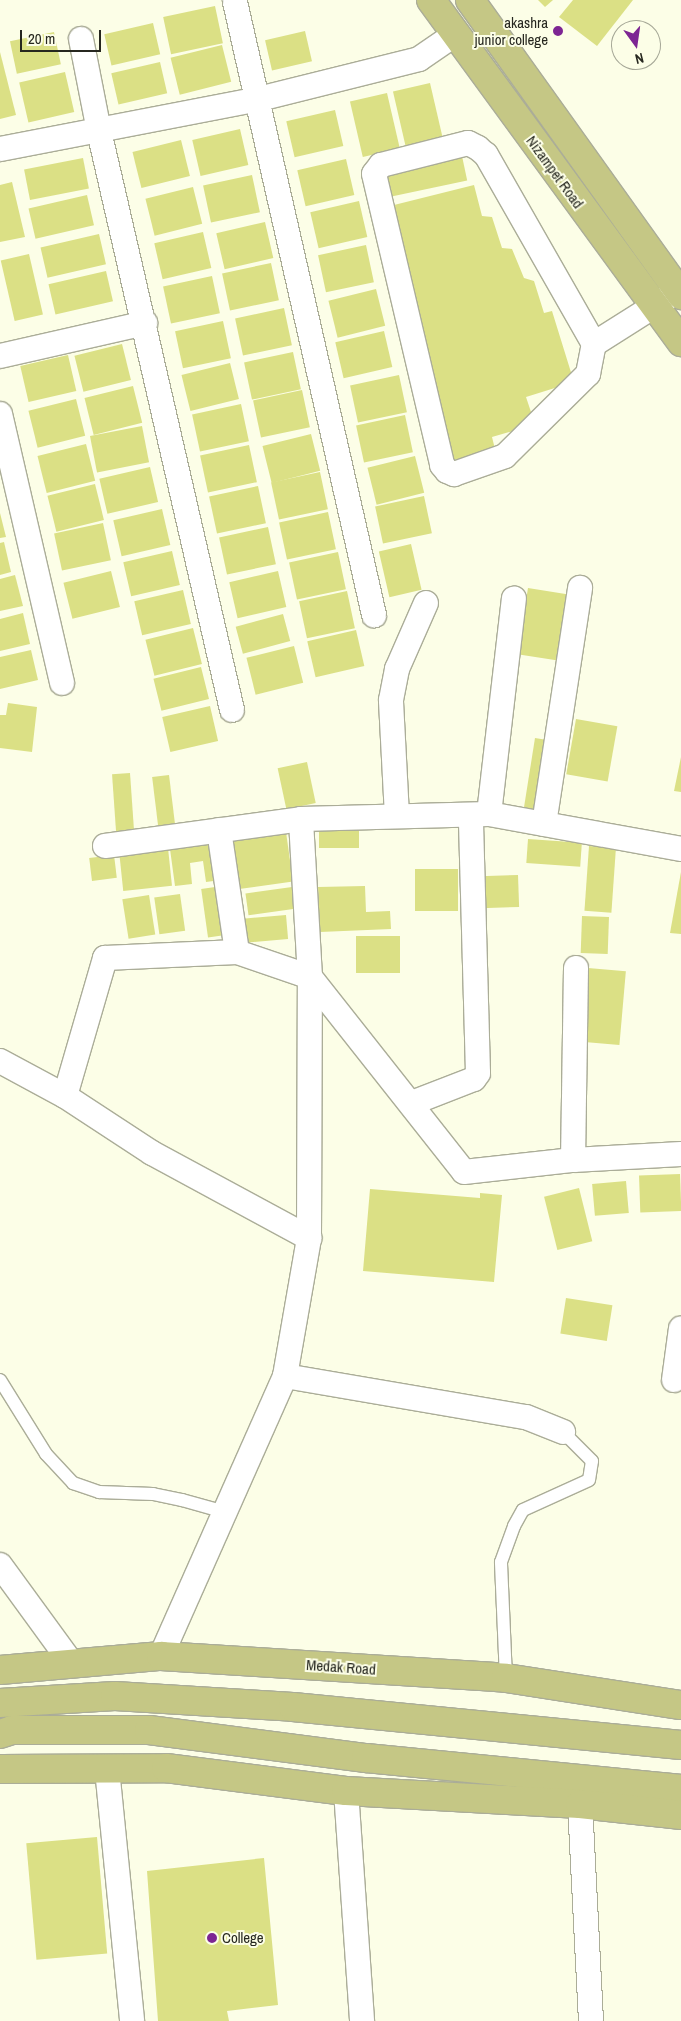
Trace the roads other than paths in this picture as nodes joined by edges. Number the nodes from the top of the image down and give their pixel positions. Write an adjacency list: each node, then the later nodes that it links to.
1 (431, 0): 4 (main road, Nizampet Road)
2 (470, 0): 9 (main road, Nizampet Road)
3 (235, 2): 6 (street)
4 (454, 35): 6 (street); 10 (main road, Nizampet Road)
5 (81, 39): 7 (street)
6 (255, 100): 7 (street); 19 (street)
7 (99, 131): 8 (street); 11 (street)
8 (0, 149)
9 (680, 293): 10 (street)
10 (654, 305): 12 (main road, Nizampet Road); 13 (street)
11 (145, 323): 14 (street); 21 (street)
12 (681, 342)
13 (594, 344): 13 (street)
14 (0, 356)
15 (0, 414): 20 (street)
16 (580, 588): 25 (street)
17 (514, 598): 22 (street)
18 (426, 602): 23 (street)
19 (374, 614)
20 (62, 683)
21 (232, 710)
22 (480, 815): 23 (street); 25 (street); 34 (street)
23 (397, 816): 24 (street)
24 (301, 819): 26 (street); 31 (street)
25 (544, 824): 28 (street)
26 (219, 830): 27 (street); 29 (street)
27 (106, 846)
28 (681, 849)
29 (237, 952): 31 (street); 33 (street)
30 (576, 968): 36 (street)
31 (310, 977): 34 (street); 37 (street)
32 (0, 1061): 33 (street)
33 (65, 1096): 37 (street)
34 (412, 1103): 36 (street)
35 (681, 1154): 36 (street)
36 (574, 1160)
37 (309, 1238): 39 (street)
38 (681, 1328): 41 (street)
39 (285, 1376): 42 (street); 43 (street)
40 (0, 1380): 43 (lane)
41 (674, 1380)
42 (563, 1432): 48 (lane)
43 (225, 1512): 45 (street)
44 (0, 1565): 46 (street)
45 (161, 1656): 46 (main road, Medak Road); 48 (main road, Medak Road)
46 (70, 1661): 47 (main road, Medak Road)
47 (0, 1670)
48 (506, 1678): 50 (main road, Medak Road)
49 (0, 1703): 52 (main road)
50 (681, 1705)
51 (0, 1734): 55 (main road)
52 (681, 1745)
53 (0, 1769): 54 (main road)
54 (107, 1769): 56 (main road); 59 (street)
55 (681, 1790)
56 (346, 1791): 57 (main road); 60 (street)
57 (580, 1804): 58 (main road); 61 (street)
58 (681, 1815)
59 (132, 2021)
60 (362, 2021)
61 (591, 2021)

